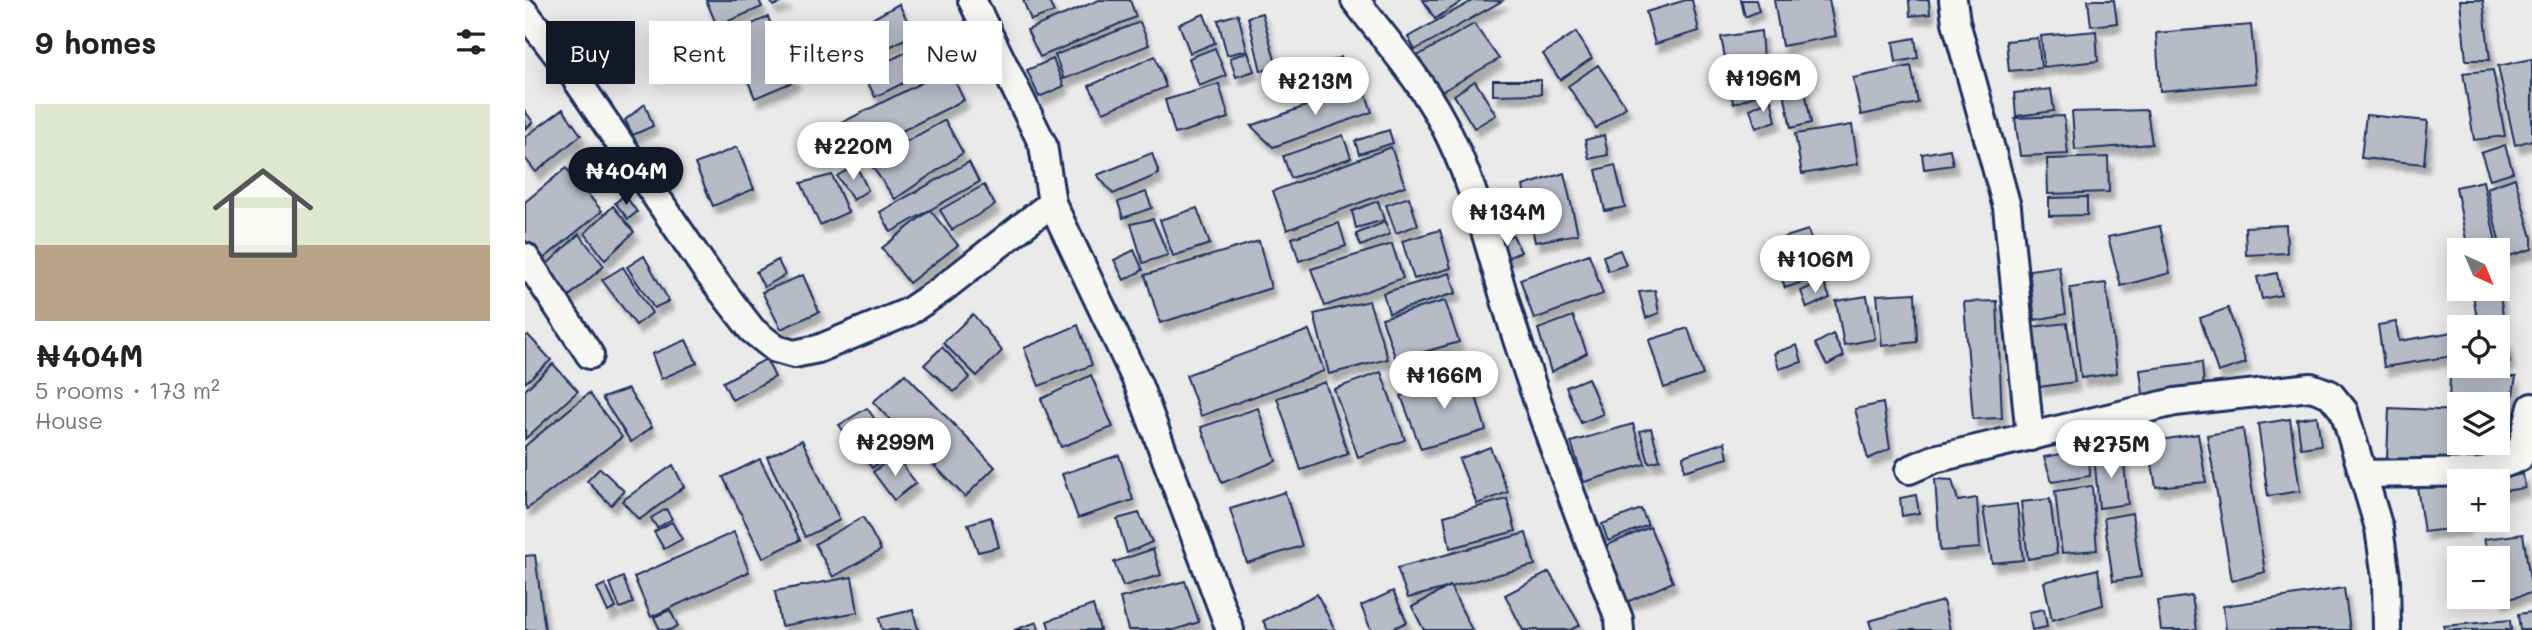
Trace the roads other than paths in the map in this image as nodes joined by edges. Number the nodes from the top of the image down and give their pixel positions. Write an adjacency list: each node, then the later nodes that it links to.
1 (972, 0): 5 (street)
2 (1355, 0): 13 (street)
3 (1953, 0): 9 (street)
4 (525, 13): 5 (street)
5 (1052, 203): 12 (street)
6 (525, 257): 7 (street)
7 (590, 355)
8 (2532, 407): 11 (street)
9 (2030, 437): 10 (street); 11 (street)
10 (1909, 470)
11 (2363, 474): 14 (street)
12 (1230, 630)
13 (1620, 630)
14 (2387, 630)

